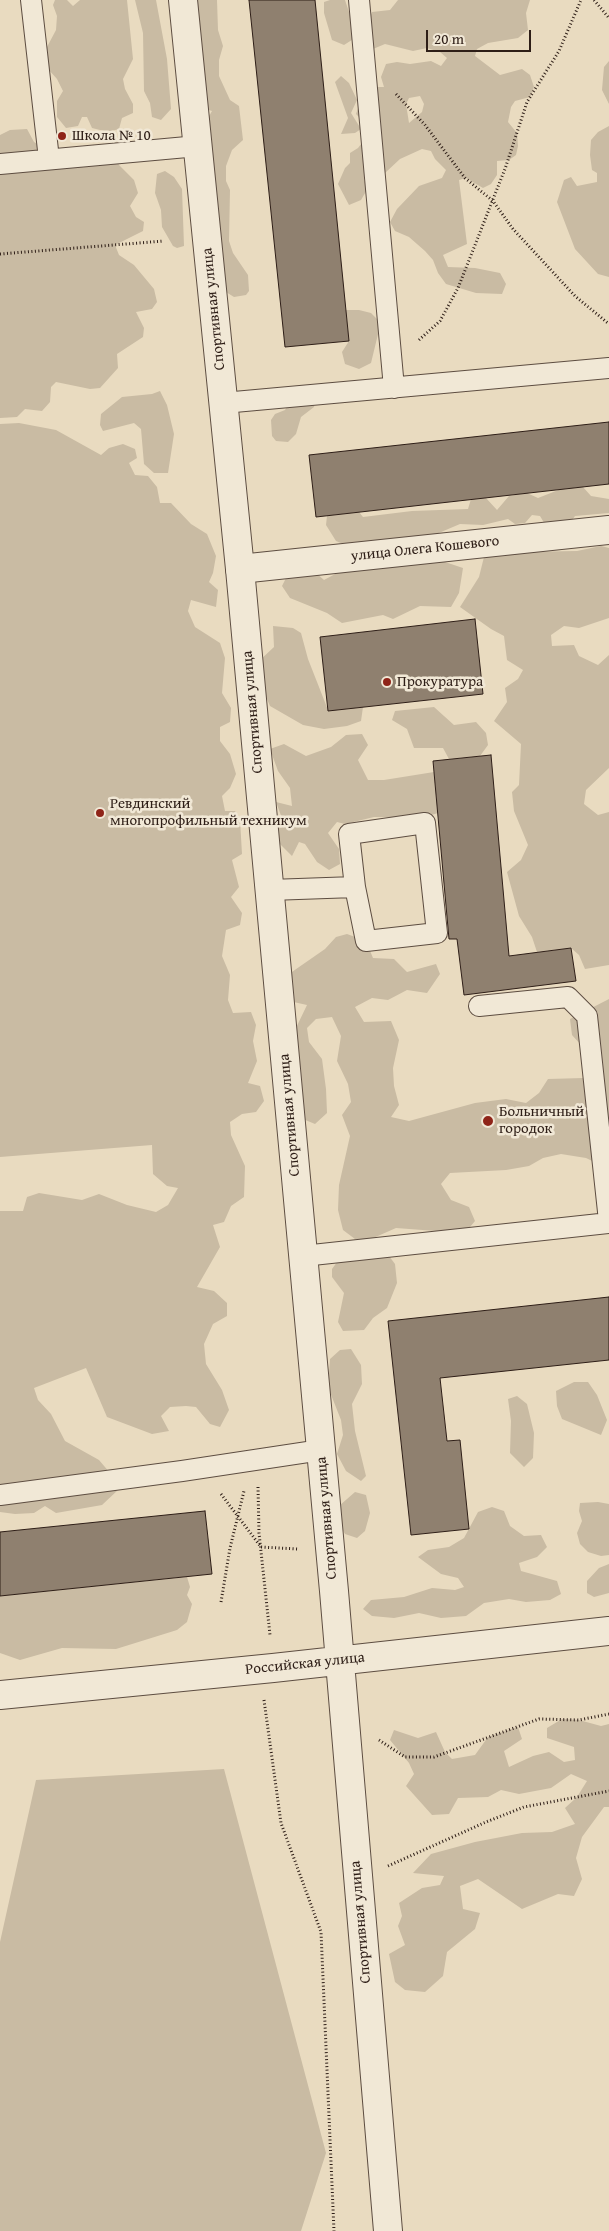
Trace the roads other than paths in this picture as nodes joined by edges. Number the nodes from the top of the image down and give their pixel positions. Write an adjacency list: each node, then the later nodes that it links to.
1 (30, 0): 5 (lane)
2 (183, 0): 4 (street, Спортивная улица)
3 (358, 0): 8 (lane)
4 (198, 146): 5 (lane); 9 (street, Спортивная улица)
5 (49, 159): 6 (lane)
6 (0, 164)
7 (609, 368): 8 (lane)
8 (394, 388): 9 (lane)
9 (223, 403): 11 (street, Спортивная улица)
10 (609, 530): 11 (street, улица Олега Кошевого)
11 (240, 569): 13 (street, Спортивная улица)
12 (355, 886): 12 (lane); 13 (lane)
13 (270, 890): 16 (street, Спортивная улица)
14 (479, 1006): 15 (lane)
15 (609, 1222): 16 (lane)
16 (303, 1256): 17 (street, Спортивная улица)
17 (321, 1450): 18 (lane); 20 (street, Спортивная улица)
18 (0, 1495)
19 (609, 1631): 20 (street, Российская улица)
20 (339, 1661): 21 (street, Российская улица); 22 (street, Спортивная улица)
21 (0, 1695)
22 (388, 2231)

